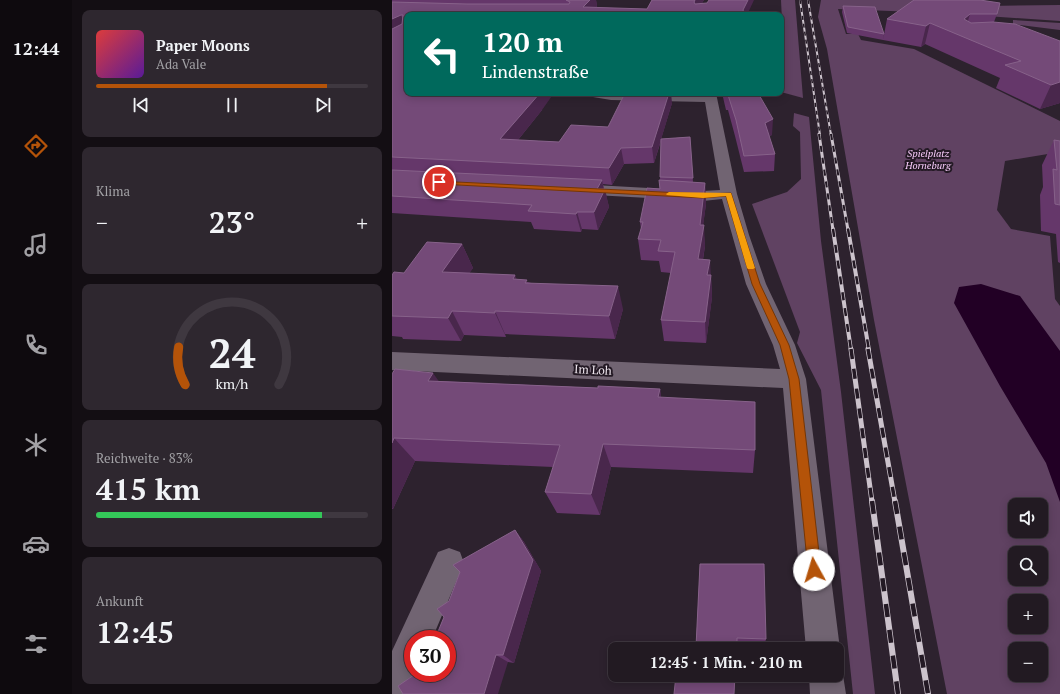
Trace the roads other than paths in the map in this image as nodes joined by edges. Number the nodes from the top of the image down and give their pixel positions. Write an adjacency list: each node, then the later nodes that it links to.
1 (710, 96): 3 (street)
2 (559, 188): 3 (street)
3 (728, 194): 5 (street)
4 (392, 361): 5 (street, Im Loh)
5 (794, 379): 8 (street)
6 (449, 562): 7 (street)
7 (419, 630)
8 (822, 642)
9 (404, 664): 11 (street)
10 (827, 682): 12 (street)
11 (392, 691)
12 (828, 694)

